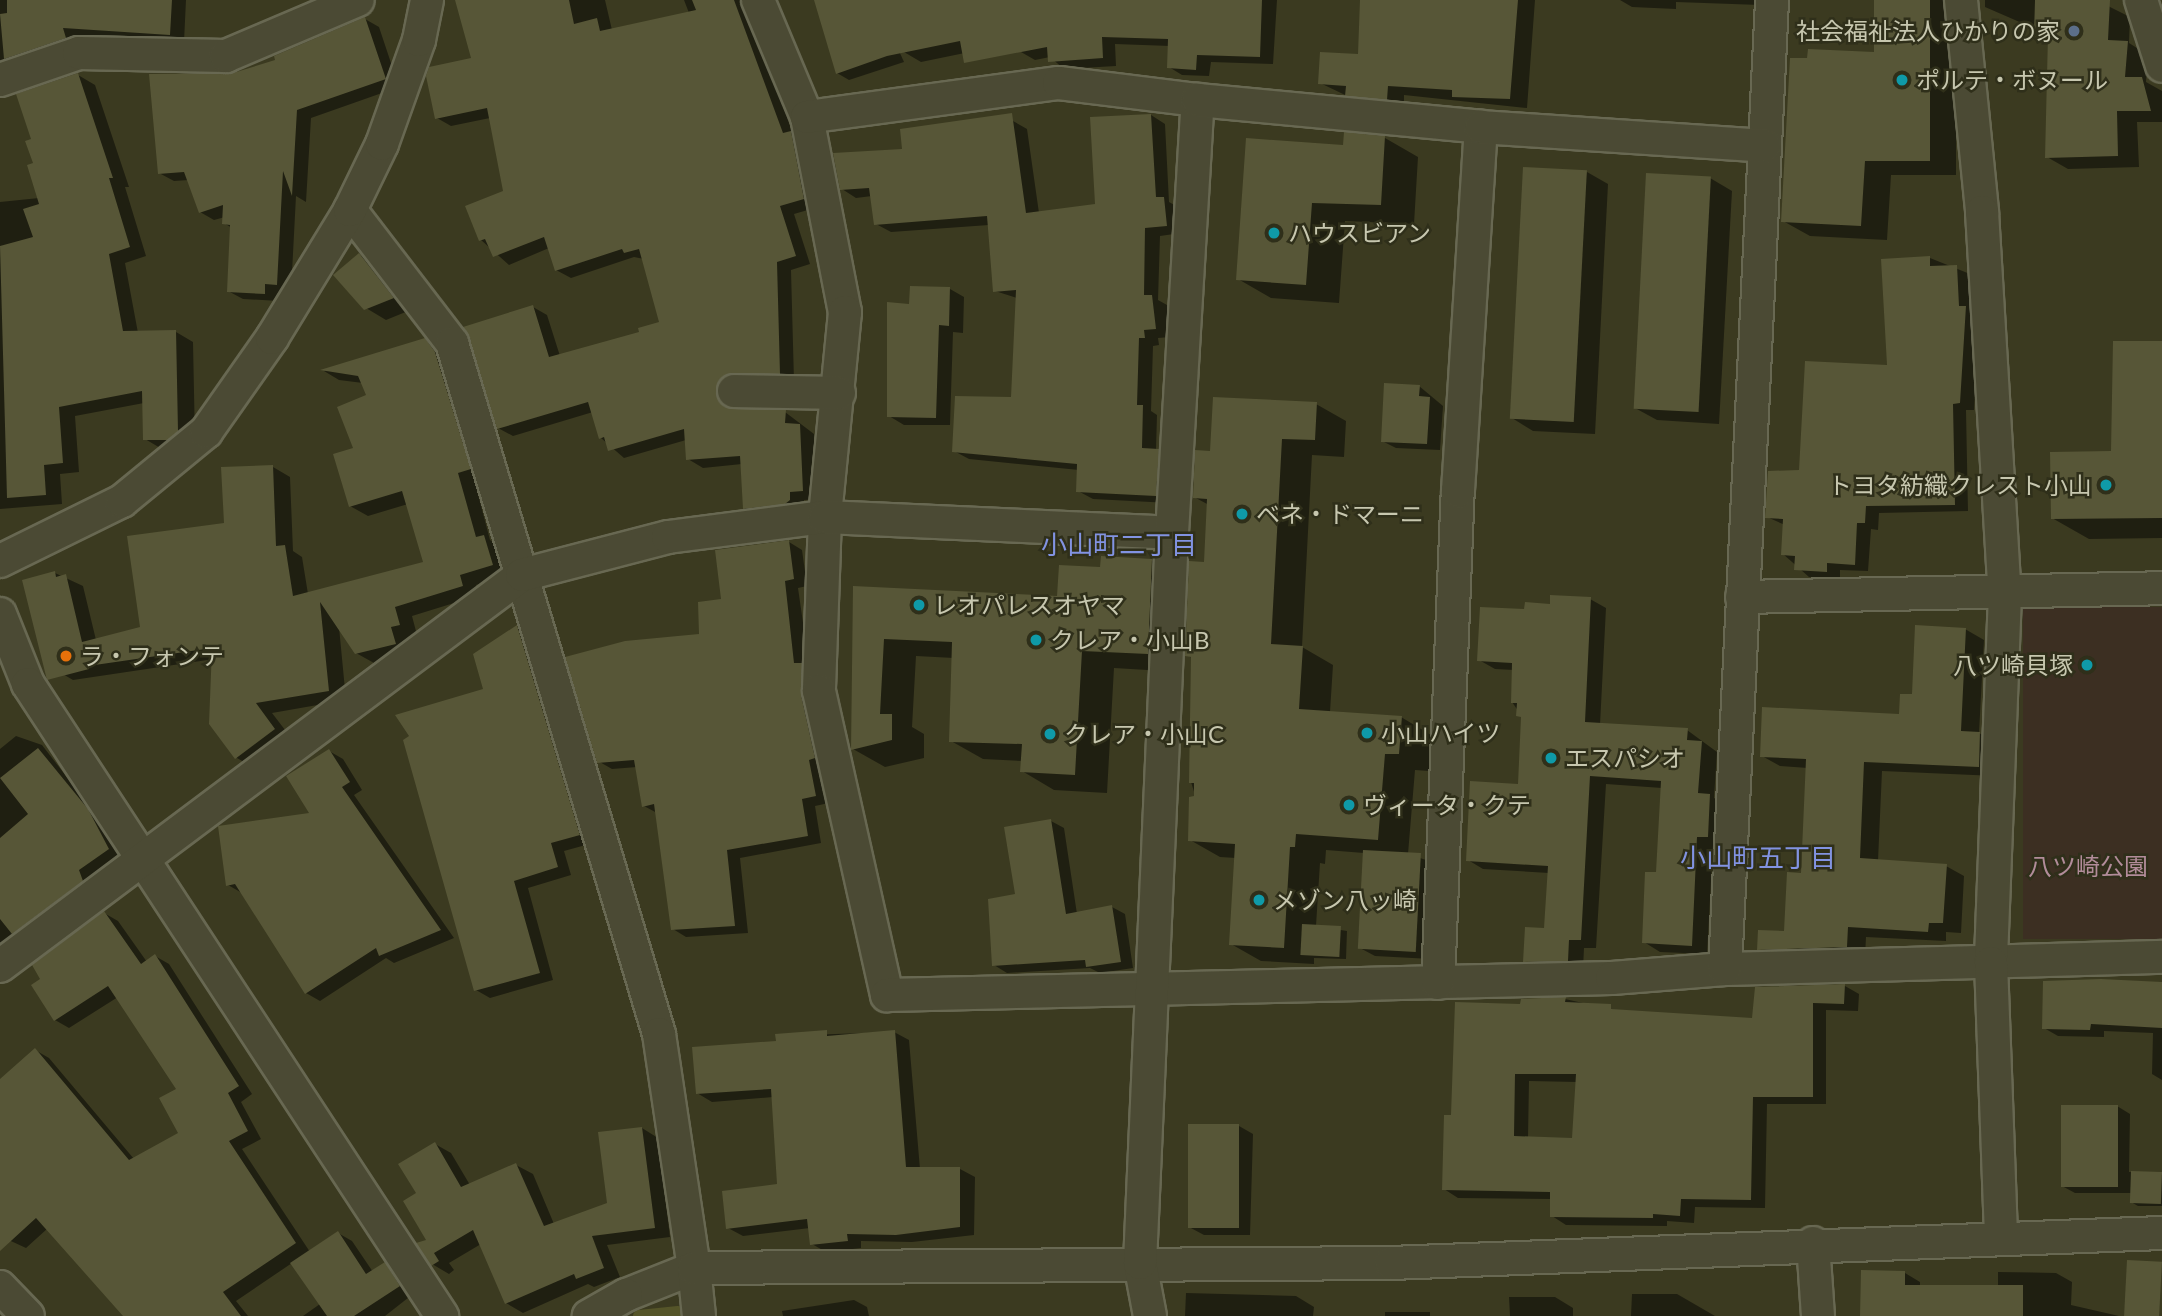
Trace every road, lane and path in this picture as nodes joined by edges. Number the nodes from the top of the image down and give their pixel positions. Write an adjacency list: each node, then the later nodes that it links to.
1 (358, 0): 8 (street)
2 (427, 0): 13 (street)
3 (758, 0): 10 (street)
4 (1772, 0): 12 (street)
5 (1961, 0): 21 (street)
6 (2141, 0): 7 (street)
7 (2162, 66)
8 (0, 80)
9 (1198, 100): 10 (street); 11 (street); 17 (street)
10 (807, 117): 15 (street)
11 (1480, 127): 12 (street); 29 (street)
12 (1764, 146): 22 (street)
13 (350, 210): 18 (street); 19 (street)
14 (734, 391): 15 (street)
15 (839, 393): 16 (street)
16 (825, 517): 17 (street); 19 (street); 30 (street)
17 (1172, 533): 30 (street)
18 (0, 561)
19 (522, 575): 24 (street); 35 (street)
20 (2162, 588): 21 (street)
21 (2005, 594): 22 (street); 26 (street)
22 (1742, 597): 28 (street)
23 (0, 614): 24 (street)
24 (146, 857): 27 (street); 38 (street)
25 (2162, 957): 26 (street)
26 (1991, 963): 28 (street); 32 (street)
27 (0, 967)
28 (1725, 969): 29 (street)
29 (1438, 983): 30 (street)
30 (1153, 988): 34 (street)
31 (2162, 1233): 32 (street)
32 (2001, 1239): 33 (street)
33 (1813, 1243): 34 (street); 42 (street)
34 (1140, 1263): 35 (street); 41 (street)
35 (694, 1268): 39 (street); 40 (street)
36 (0, 1287): 37 (street)
37 (28, 1316)
38 (442, 1316)
39 (589, 1316)
40 (699, 1316)
41 (1150, 1316)
42 (1818, 1316)

